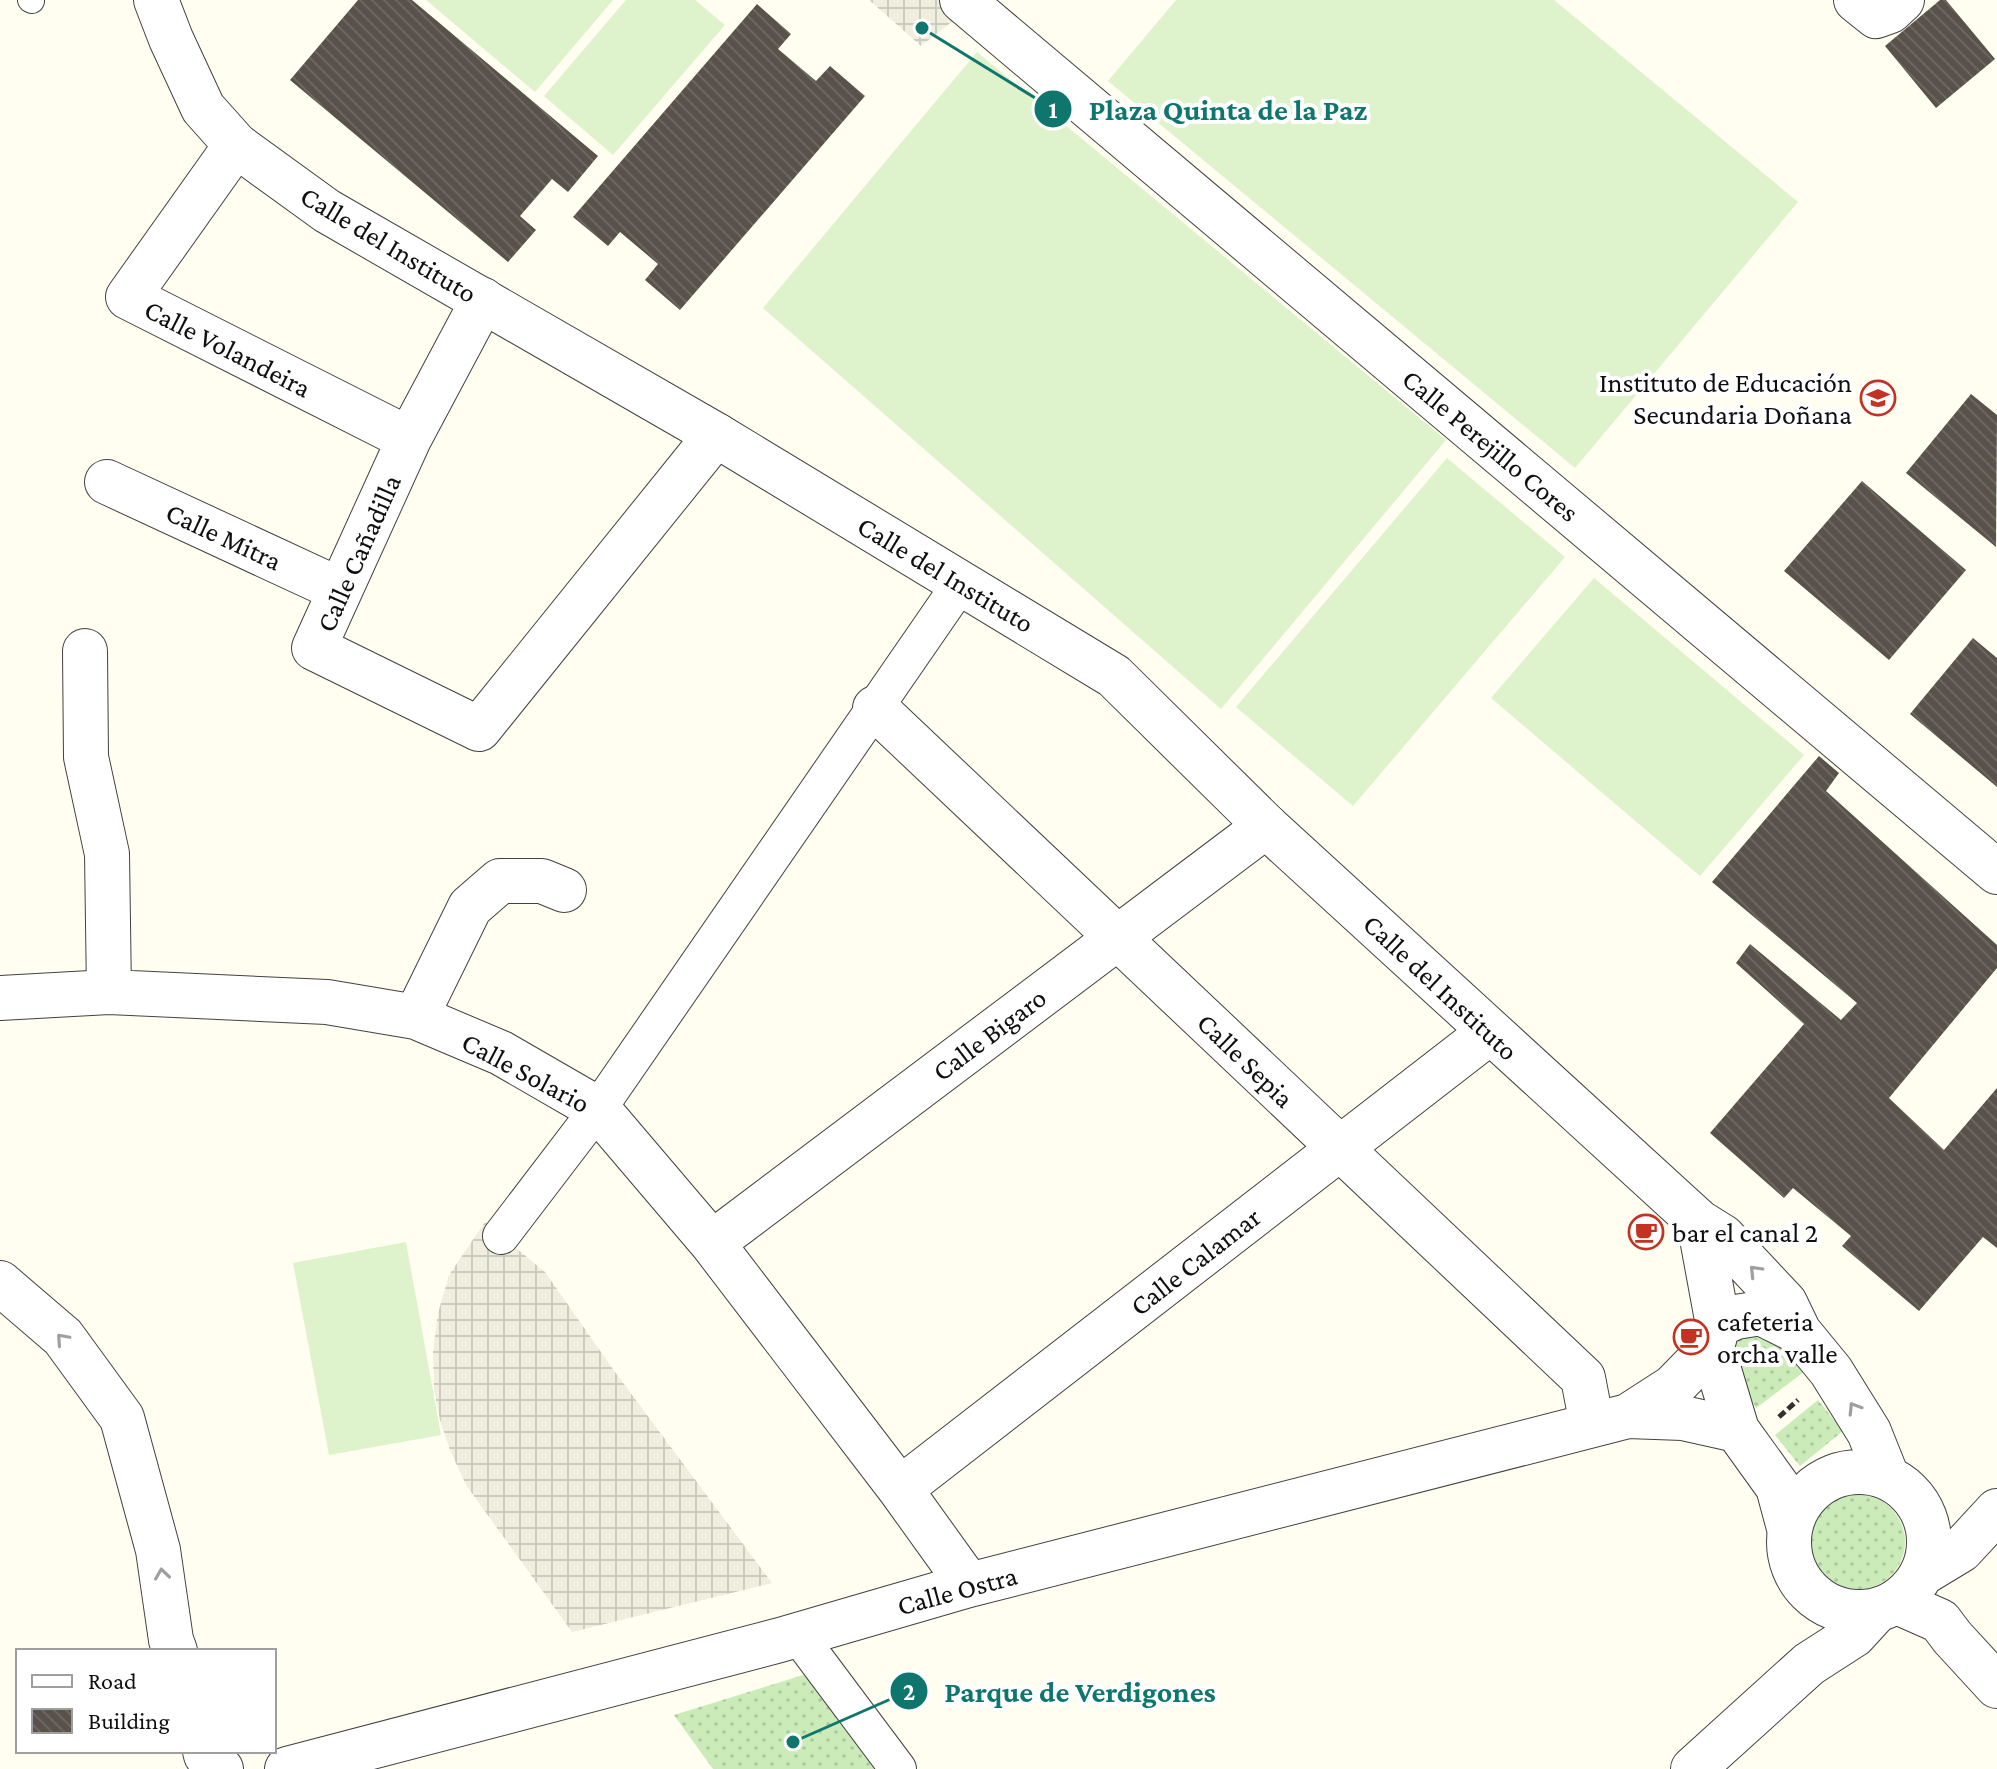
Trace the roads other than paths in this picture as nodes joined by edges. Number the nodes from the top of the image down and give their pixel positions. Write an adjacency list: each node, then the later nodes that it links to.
1 (156, 0): 5 (street, Calle del Instituto)
2 (1856, 0): 3 (street)
3 (1902, 0)
4 (984, 6): 15 (street, Calle Perejillo Cores)
5 (236, 145): 6 (street, Calle del Instituto); 8 (street, Calle Volandeira)
6 (483, 300): 7 (street, Calle del Instituto); 8 (street, Calle Cañadilla)
7 (716, 435): 10 (street, Calle del Instituto); 11 (street, Calle Cañadilla)
8 (409, 439): 11 (street, Calle Cañadilla)
9 (107, 482): 11 (street, Calle Mitra)
10 (961, 583): 13 (street); 14 (street, Calle del Instituto)
11 (340, 590)
12 (85, 651): 18 (street)
13 (875, 708): 17 (street, Calle Sepia); 22 (street)
14 (1266, 826): 17 (street, Calle Bigaro); 21 (street, Calle del Instituto)
15 (1997, 872)
16 (564, 890): 20 (street)
17 (1117, 938): 23 (street, Calle Sepia); 26 (street, Calle Bigaro)
18 (109, 992): 19 (street, Calle Solario); 20 (street, Calle Solario)
19 (0, 998)
20 (416, 1017): 22 (street, Calle Solario)
21 (1490, 1032): 23 (street, Calle Calamar); 24 (street, Calle del Instituto)
22 (598, 1109): 25 (street); 26 (street, Calle Solario)
23 (1339, 1149): 30 (street, Calle Sepia); 33 (street, Calle Calamar)
24 (1699, 1222): 28 (street, Calle del Instituto, one-way to 24); 29 (street)
25 (501, 1236)
26 (712, 1243): 33 (street, Calle Solario)
27 (0, 1283): 41 (street, one-way to 27)
28 (1799, 1332): 29 (street, Calle del Instituto); 32 (street, Calle del Instituto, one-way to 28)
29 (1715, 1336): 30 (street, Calle Ostra); 31 (street)
30 (1610, 1421): 31 (street, Calle Ostra); 38 (street, Calle Ostra)
31 (1742, 1437): 36 (street)
32 (1887, 1477): 36 (street); 37 (street)
33 (900, 1489): 38 (street, Calle Solario)
34 (1997, 1499): 37 (street)
35 (1997, 1511): 37 (street)
36 (1789, 1528): 39 (street)
37 (1913, 1568): 39 (street); 42 (street); 43 (street)
38 (969, 1585): 40 (street, Calle Ostra)
39 (1829, 1606): 42 (street)
40 (797, 1634): 46 (street, Calle Ostra); 47 (street)
41 (174, 1649)
42 (1809, 1664): 48 (street)
43 (1997, 1686)
44 (206, 1753): 45 (street)
45 (221, 1769)
46 (287, 1769)
47 (898, 1769)
48 (1693, 1769)

